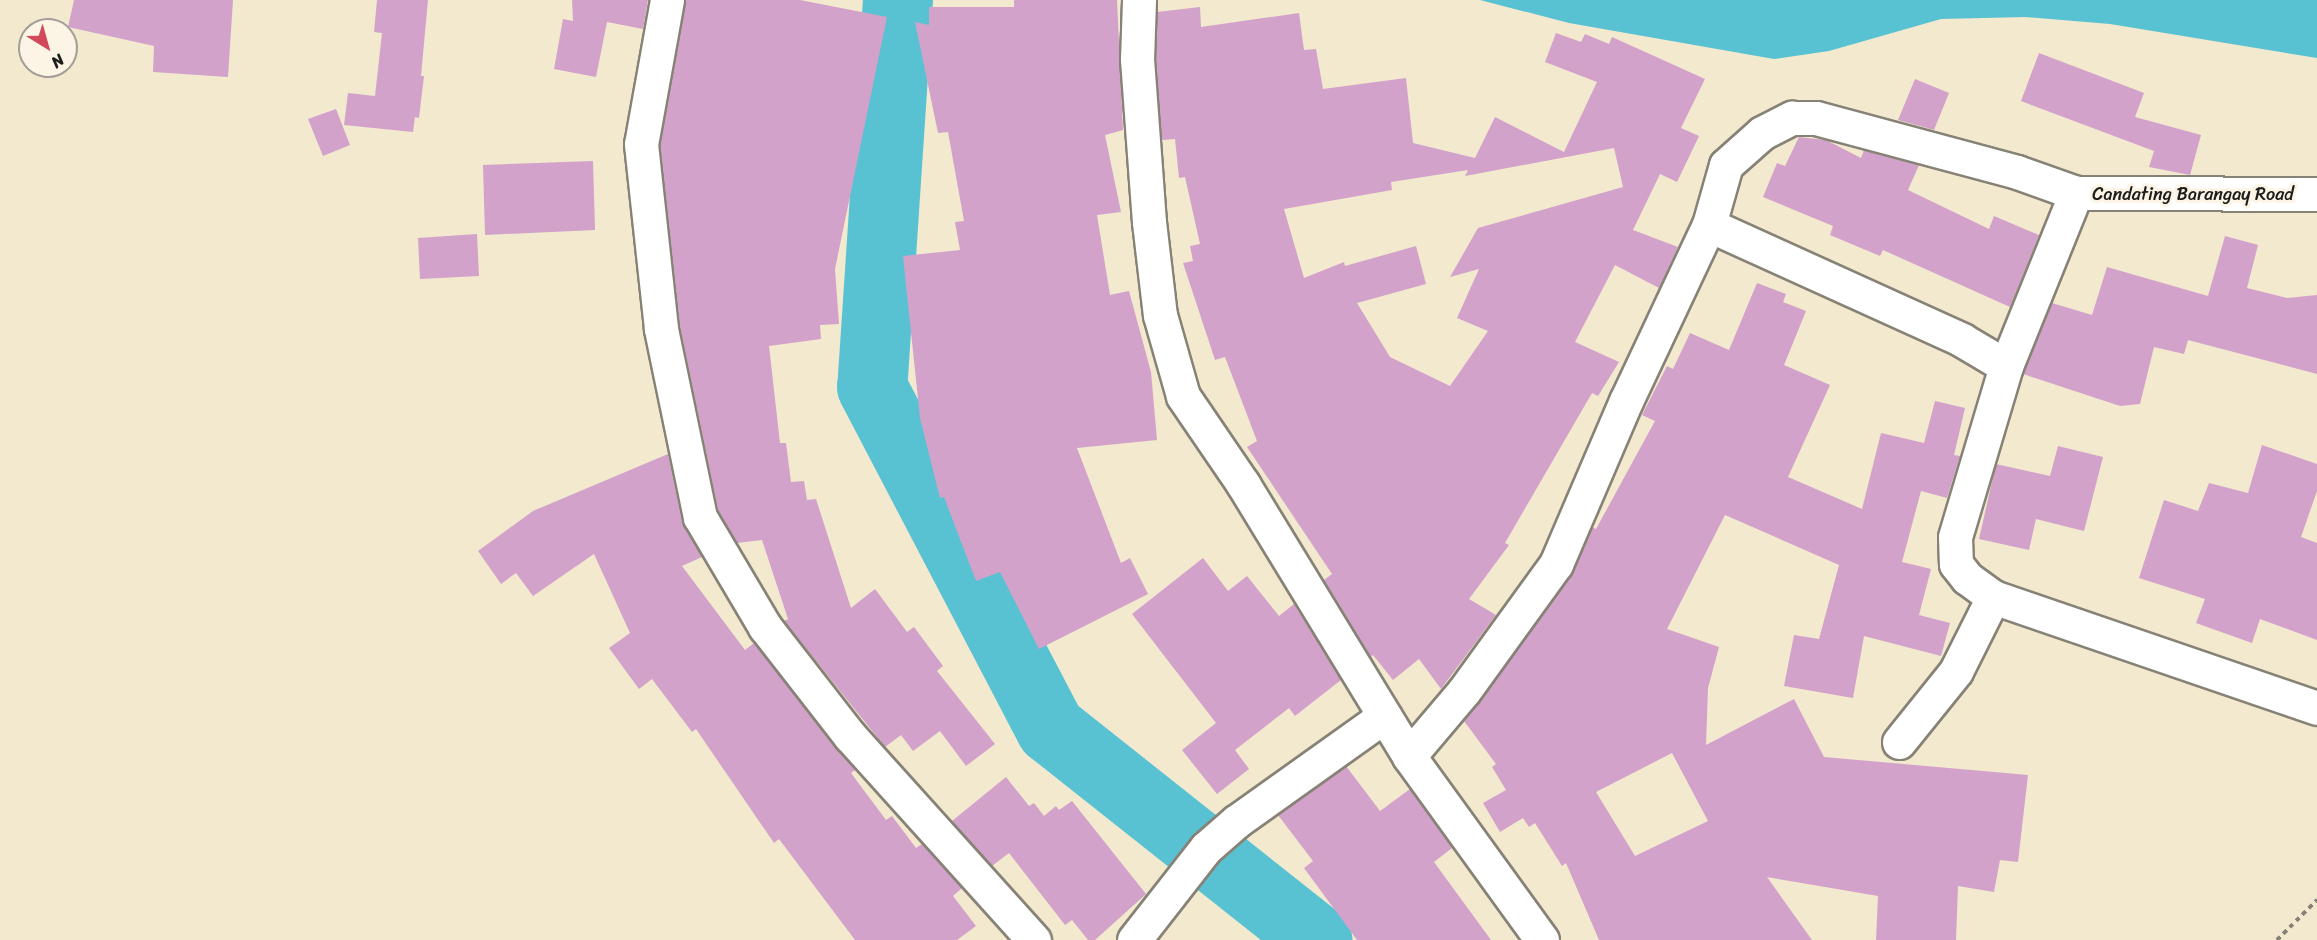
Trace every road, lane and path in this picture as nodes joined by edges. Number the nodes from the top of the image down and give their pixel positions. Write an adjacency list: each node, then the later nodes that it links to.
1 (667, 0): 13 (street)
2 (1139, 0): 9 (street)
3 (2076, 194): 4 (street, Candating Barangay Road); 5 (street); 6 (street, Candating Barangay Road)
4 (2317, 194)
5 (1709, 225): 6 (street); 11 (street)
6 (2006, 366): 7 (street, Candating Barangay Road)
7 (1993, 597): 8 (street, Candating Barangay Road); 10 (street)
8 (2317, 708)
9 (1384, 716): 11 (street); 14 (street)
10 (1899, 742)
11 (1409, 756): 15 (street)
12 (2317, 900): 16 (path)
13 (1034, 940)
14 (1134, 940)
15 (1542, 940)
16 (2277, 940)

